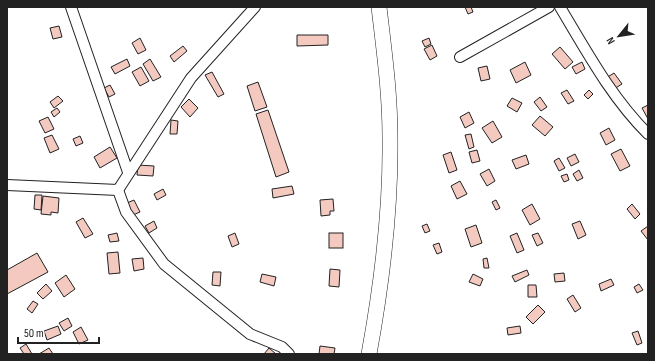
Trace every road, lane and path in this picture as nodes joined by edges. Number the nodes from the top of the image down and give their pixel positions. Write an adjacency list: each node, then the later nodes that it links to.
1 (71, 7): 8 (street)
2 (255, 7): 8 (street)
3 (379, 7): 12 (main road)
4 (549, 7): 6 (street)
5 (560, 7): 7 (street)
6 (460, 57)
7 (648, 134)
8 (128, 172): 10 (street)
9 (7, 185): 10 (street)
10 (118, 190): 11 (street)
11 (289, 354)
12 (369, 354)

